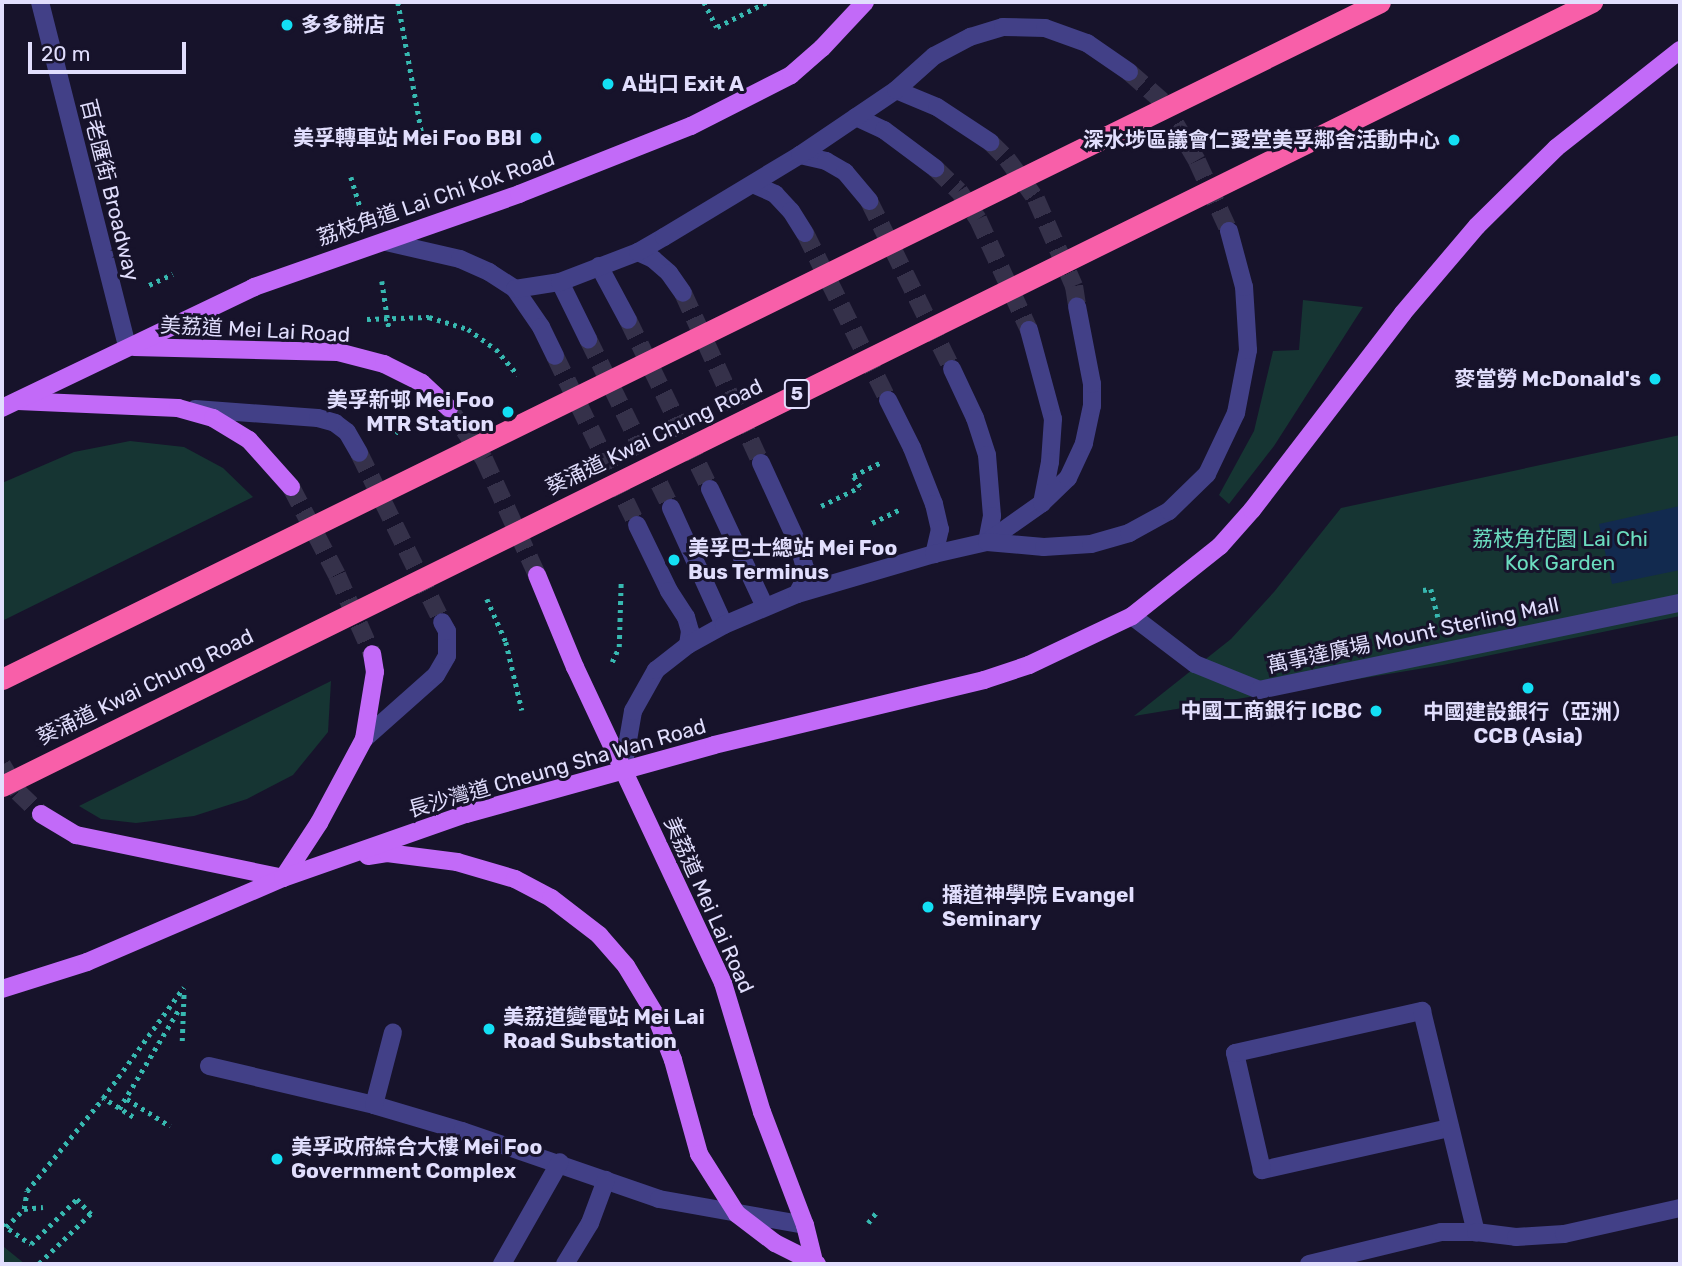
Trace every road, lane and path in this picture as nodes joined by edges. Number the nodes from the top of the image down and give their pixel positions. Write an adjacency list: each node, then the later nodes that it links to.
1 (40, 2): 33 (street, 百老匯街 Broadway)
2 (398, 2): 12 (path)
3 (705, 2): 4 (path)
4 (767, 2)
5 (865, 2): 21 (main road, 荔枝角道 Lai Chi Kok Road)
6 (1380, 2): 65 (highway, bridge)
7 (1592, 2): 69 (highway, 葵涌道 Kwai Chung Road / 5, bridge)
8 (1680, 50): 59 (main road, 長沙灣道 Cheung Sha Wan Road)
9 (1129, 72): 10 (street)
10 (896, 90): 11 (street); 13 (street)
11 (856, 117): 14 (street); 15 (street)
12 (423, 139)
13 (990, 142)
14 (800, 155): 17 (street); 18 (street)
15 (935, 169)
16 (351, 177): 21 (path)
17 (755, 185): 20 (street); 22 (street)
18 (869, 201)
19 (1229, 231): 51 (street)
20 (805, 233)
21 (380, 244): 25 (street); 28 (path); 33 (main road, 荔枝角道 Lai Chi Kok Road)
22 (638, 252): 23 (street); 26 (street)
23 (600, 266): 24 (street); 30 (street)
24 (560, 282): 25 (street); 32 (street)
25 (515, 289): 34 (street)
26 (683, 293)
27 (1077, 306): 47 (street)
28 (390, 318): 29 (path); 35 (path); 37 (path)
29 (360, 319)
30 (628, 320)
31 (1029, 330): 47 (street)
32 (588, 339)
33 (127, 347): 35 (main road, 美荔道 Mei Lai Road); 39 (main road, 荔枝角道 Lai Chi Kok Road)
34 (555, 356)
35 (384, 364): 41 (main road, 美荔道 Mei Lai Road)
36 (952, 369): 51 (street)
37 (517, 375)
38 (888, 400): 52 (street)
39 (8, 405): 40 (main road)
40 (177, 408): 42 (street); 45 (main road)
41 (449, 408)
42 (359, 453)
43 (882, 462): 48 (path)
44 (761, 463): 55 (street)
45 (291, 487)
46 (710, 489): 58 (street)
47 (1042, 503): 51 (street)
48 (820, 506)
49 (671, 508): 61 (street)
50 (637, 525): 62 (street)
51 (987, 542): 52 (street)
52 (934, 554): 55 (street)
53 (537, 575): 68 (main road, 美荔道 Mei Lai Road)
54 (622, 577): 64 (path)
55 (797, 594): 58 (street)
56 (487, 600): 66 (path)
57 (1680, 603): 59 (street, 萬事達廣場 Mount Sterling Mall)
58 (765, 607): 61 (street)
59 (1132, 616): 68 (main road, 長沙灣道 Cheung Sha Wan Road)
60 (442, 622): 67 (street)
61 (724, 625): 62 (street)
62 (688, 645): 68 (street)
63 (372, 654): 67 (main road)
64 (608, 672)
65 (2, 679)
66 (522, 710)
67 (363, 738): 72 (main road)
68 (623, 769): 71 (main road, 長沙灣道 Cheung Sha Wan Road); 92 (main road, 美荔道 Mei Lai Road)
69 (2, 786)
70 (41, 814): 72 (main road)
71 (330, 861): 72 (main road, 長沙灣道 Cheung Sha Wan Road); 89 (main road, 美荔道 Mei Lai Road)
72 (282, 878): 73 (main road, 長沙灣道 Cheung Sha Wan Road)
73 (2, 989)
74 (179, 1009): 79 (path, bridge)
75 (393, 1032): 80 (street)
76 (182, 1041): 78 (path)
77 (209, 1066): 80 (street)
78 (103, 1098): 79 (path, bridge); 87 (path)
79 (127, 1100): 81 (path)
80 (374, 1105): 83 (street)
81 (170, 1126)
82 (1449, 1128): 82 (street); 93 (street)
83 (560, 1162): 84 (street); 96 (street)
84 (606, 1180): 89 (street); 97 (street)
85 (43, 1207): 87 (path)
86 (1680, 1208): 93 (street)
87 (24, 1209): 91 (path)
88 (878, 1210): 90 (path)
89 (737, 1214): 92 (street); 94 (main road, 美荔道 Mei Lai Road)
90 (868, 1223)
91 (4, 1225): 95 (path)
92 (805, 1225): 94 (main road, 美荔道 Mei Lai Road)
93 (1476, 1232): 98 (street)
94 (816, 1263)
95 (39, 1264)
96 (502, 1264)
97 (565, 1264)
98 (1309, 1264)

